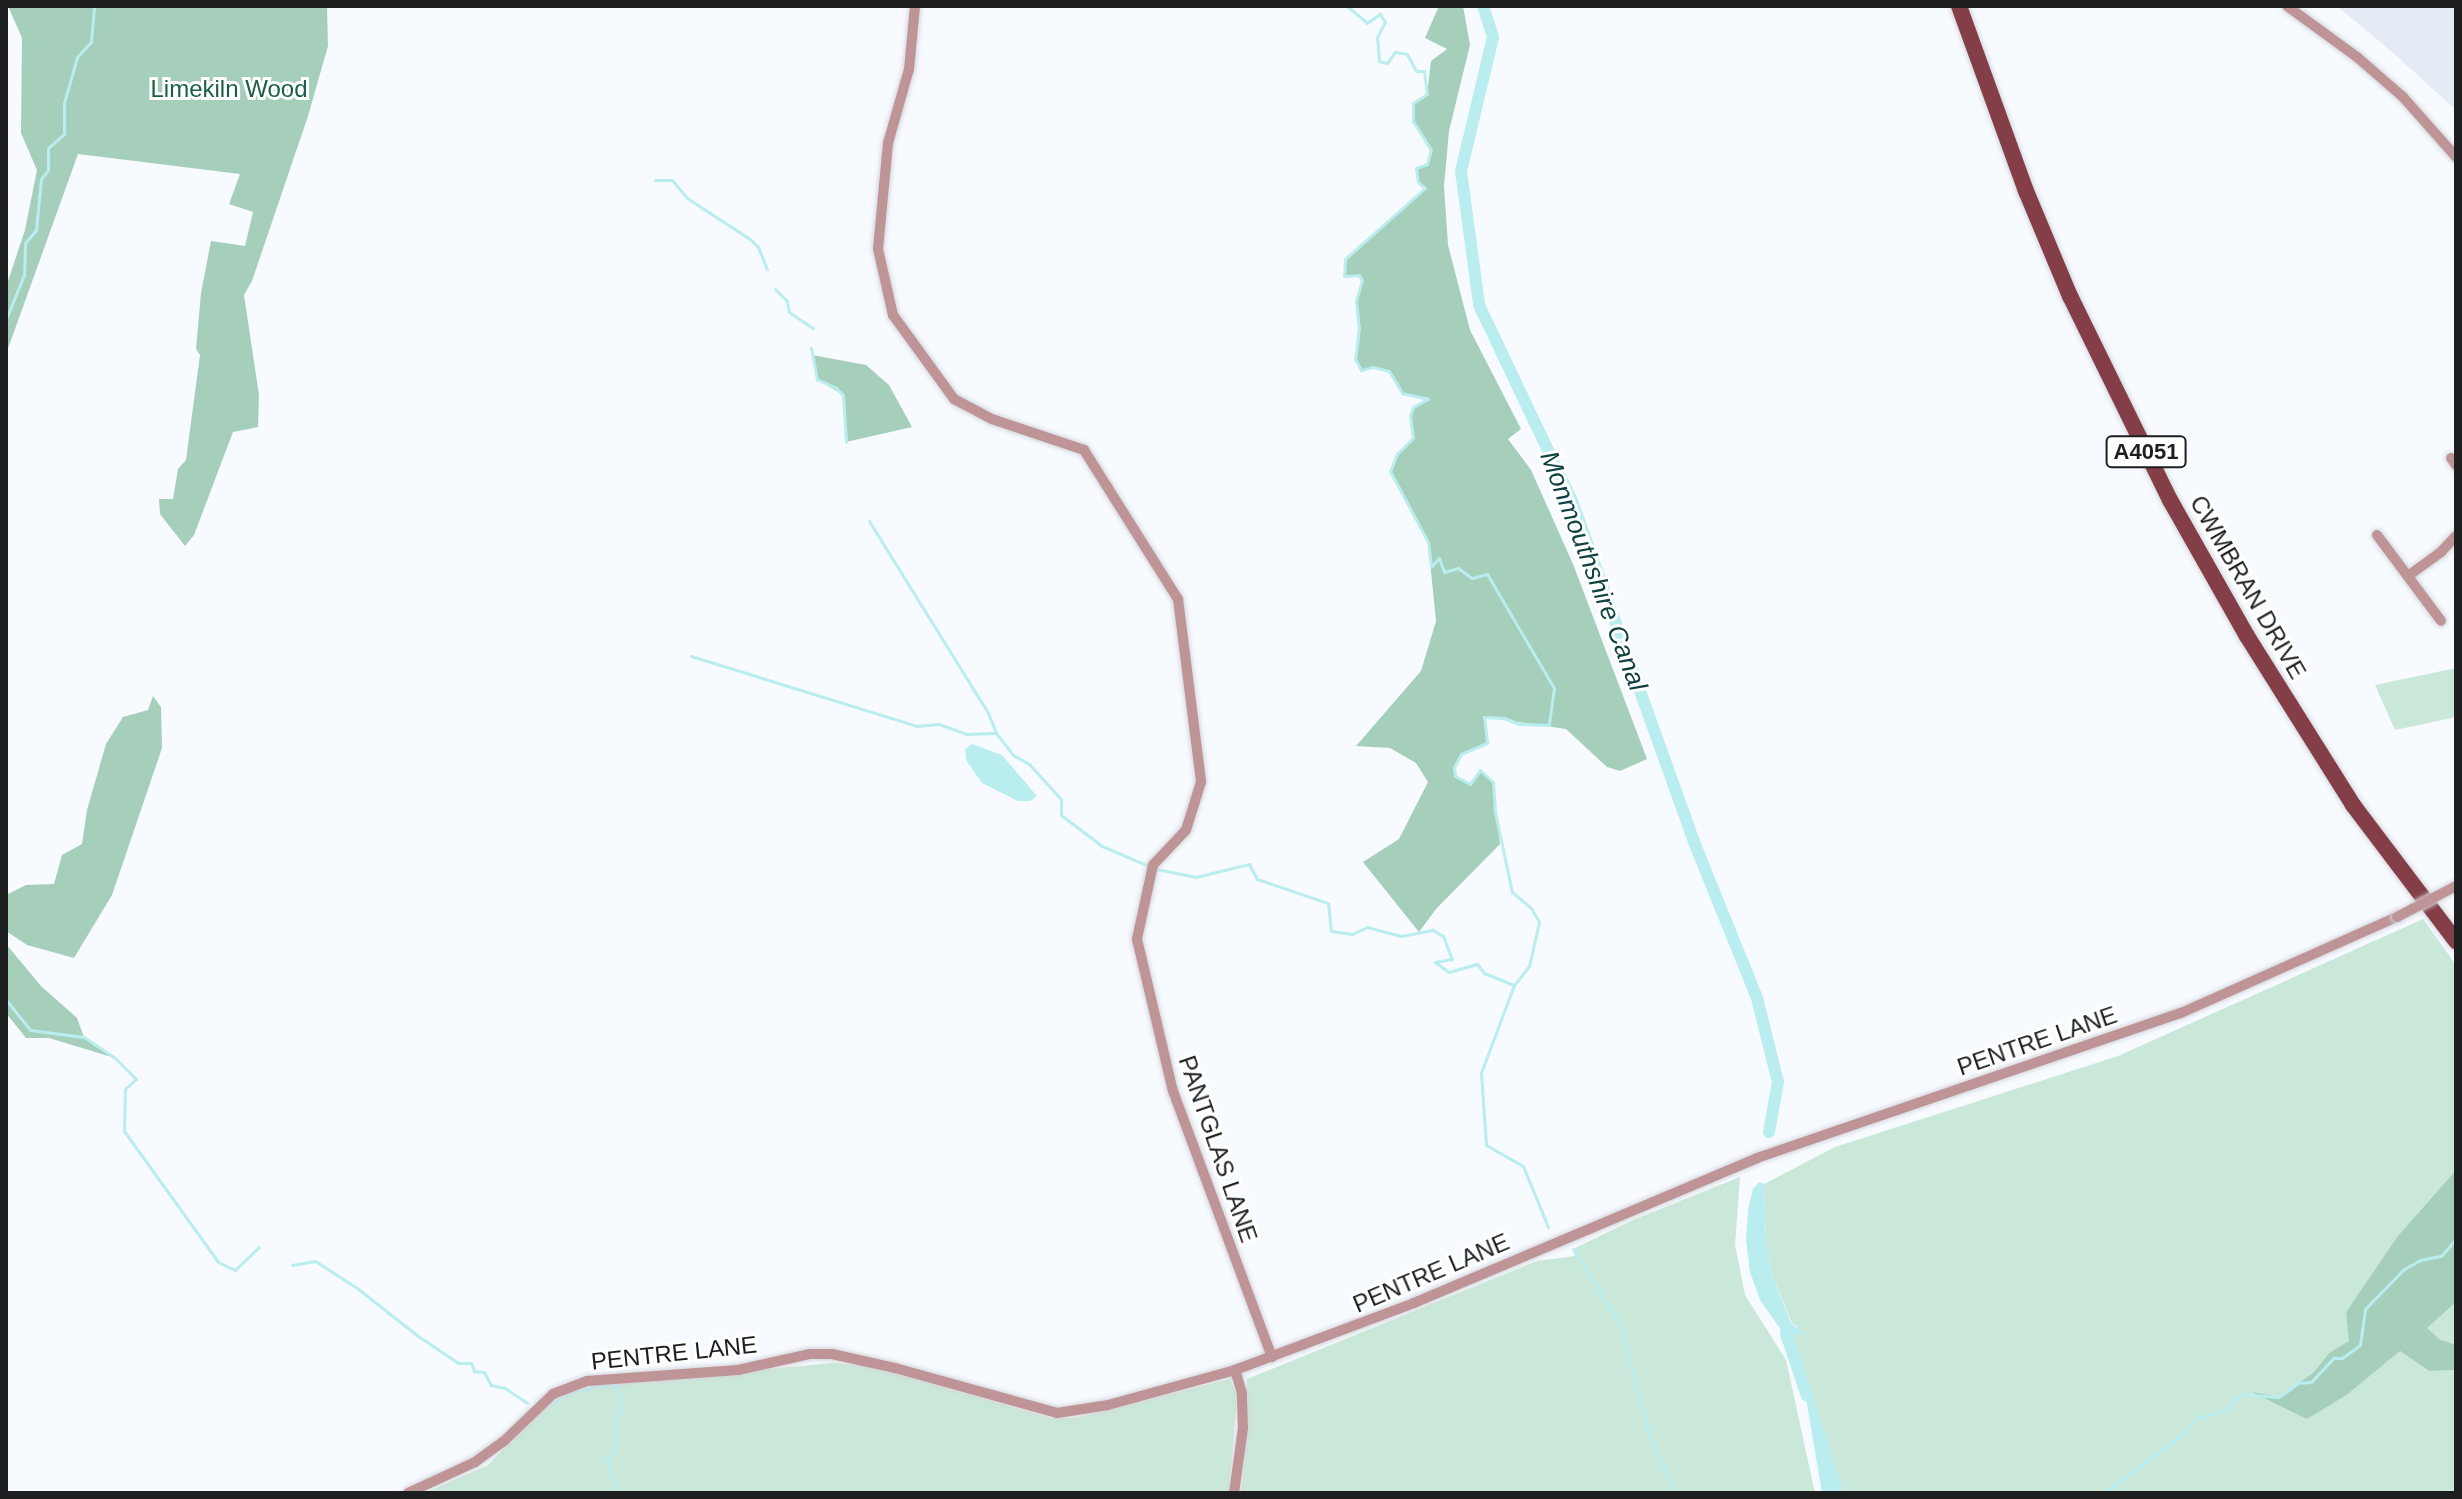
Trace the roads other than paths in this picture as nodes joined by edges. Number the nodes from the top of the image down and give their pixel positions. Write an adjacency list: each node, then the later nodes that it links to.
1 (915, 6): 11 (street, PANTGLAS LANE)
2 (1959, 6): 10 (main road, CWMBRAN DRIVE / A4051)
3 (2287, 6): 4 (street)
4 (2456, 157)
5 (2377, 535): 7 (street)
6 (2456, 536): 7 (street)
7 (2408, 576): 8 (street)
8 (2441, 621)
9 (2456, 886): 11 (street, PENTRE LANE, bridge)
10 (2456, 941)
11 (1272, 1357): 12 (street, PENTRE LANE)
12 (1235, 1370): 13 (street, PENTRE LANE); 14 (street)
13 (408, 1493)
14 (1234, 1493)

